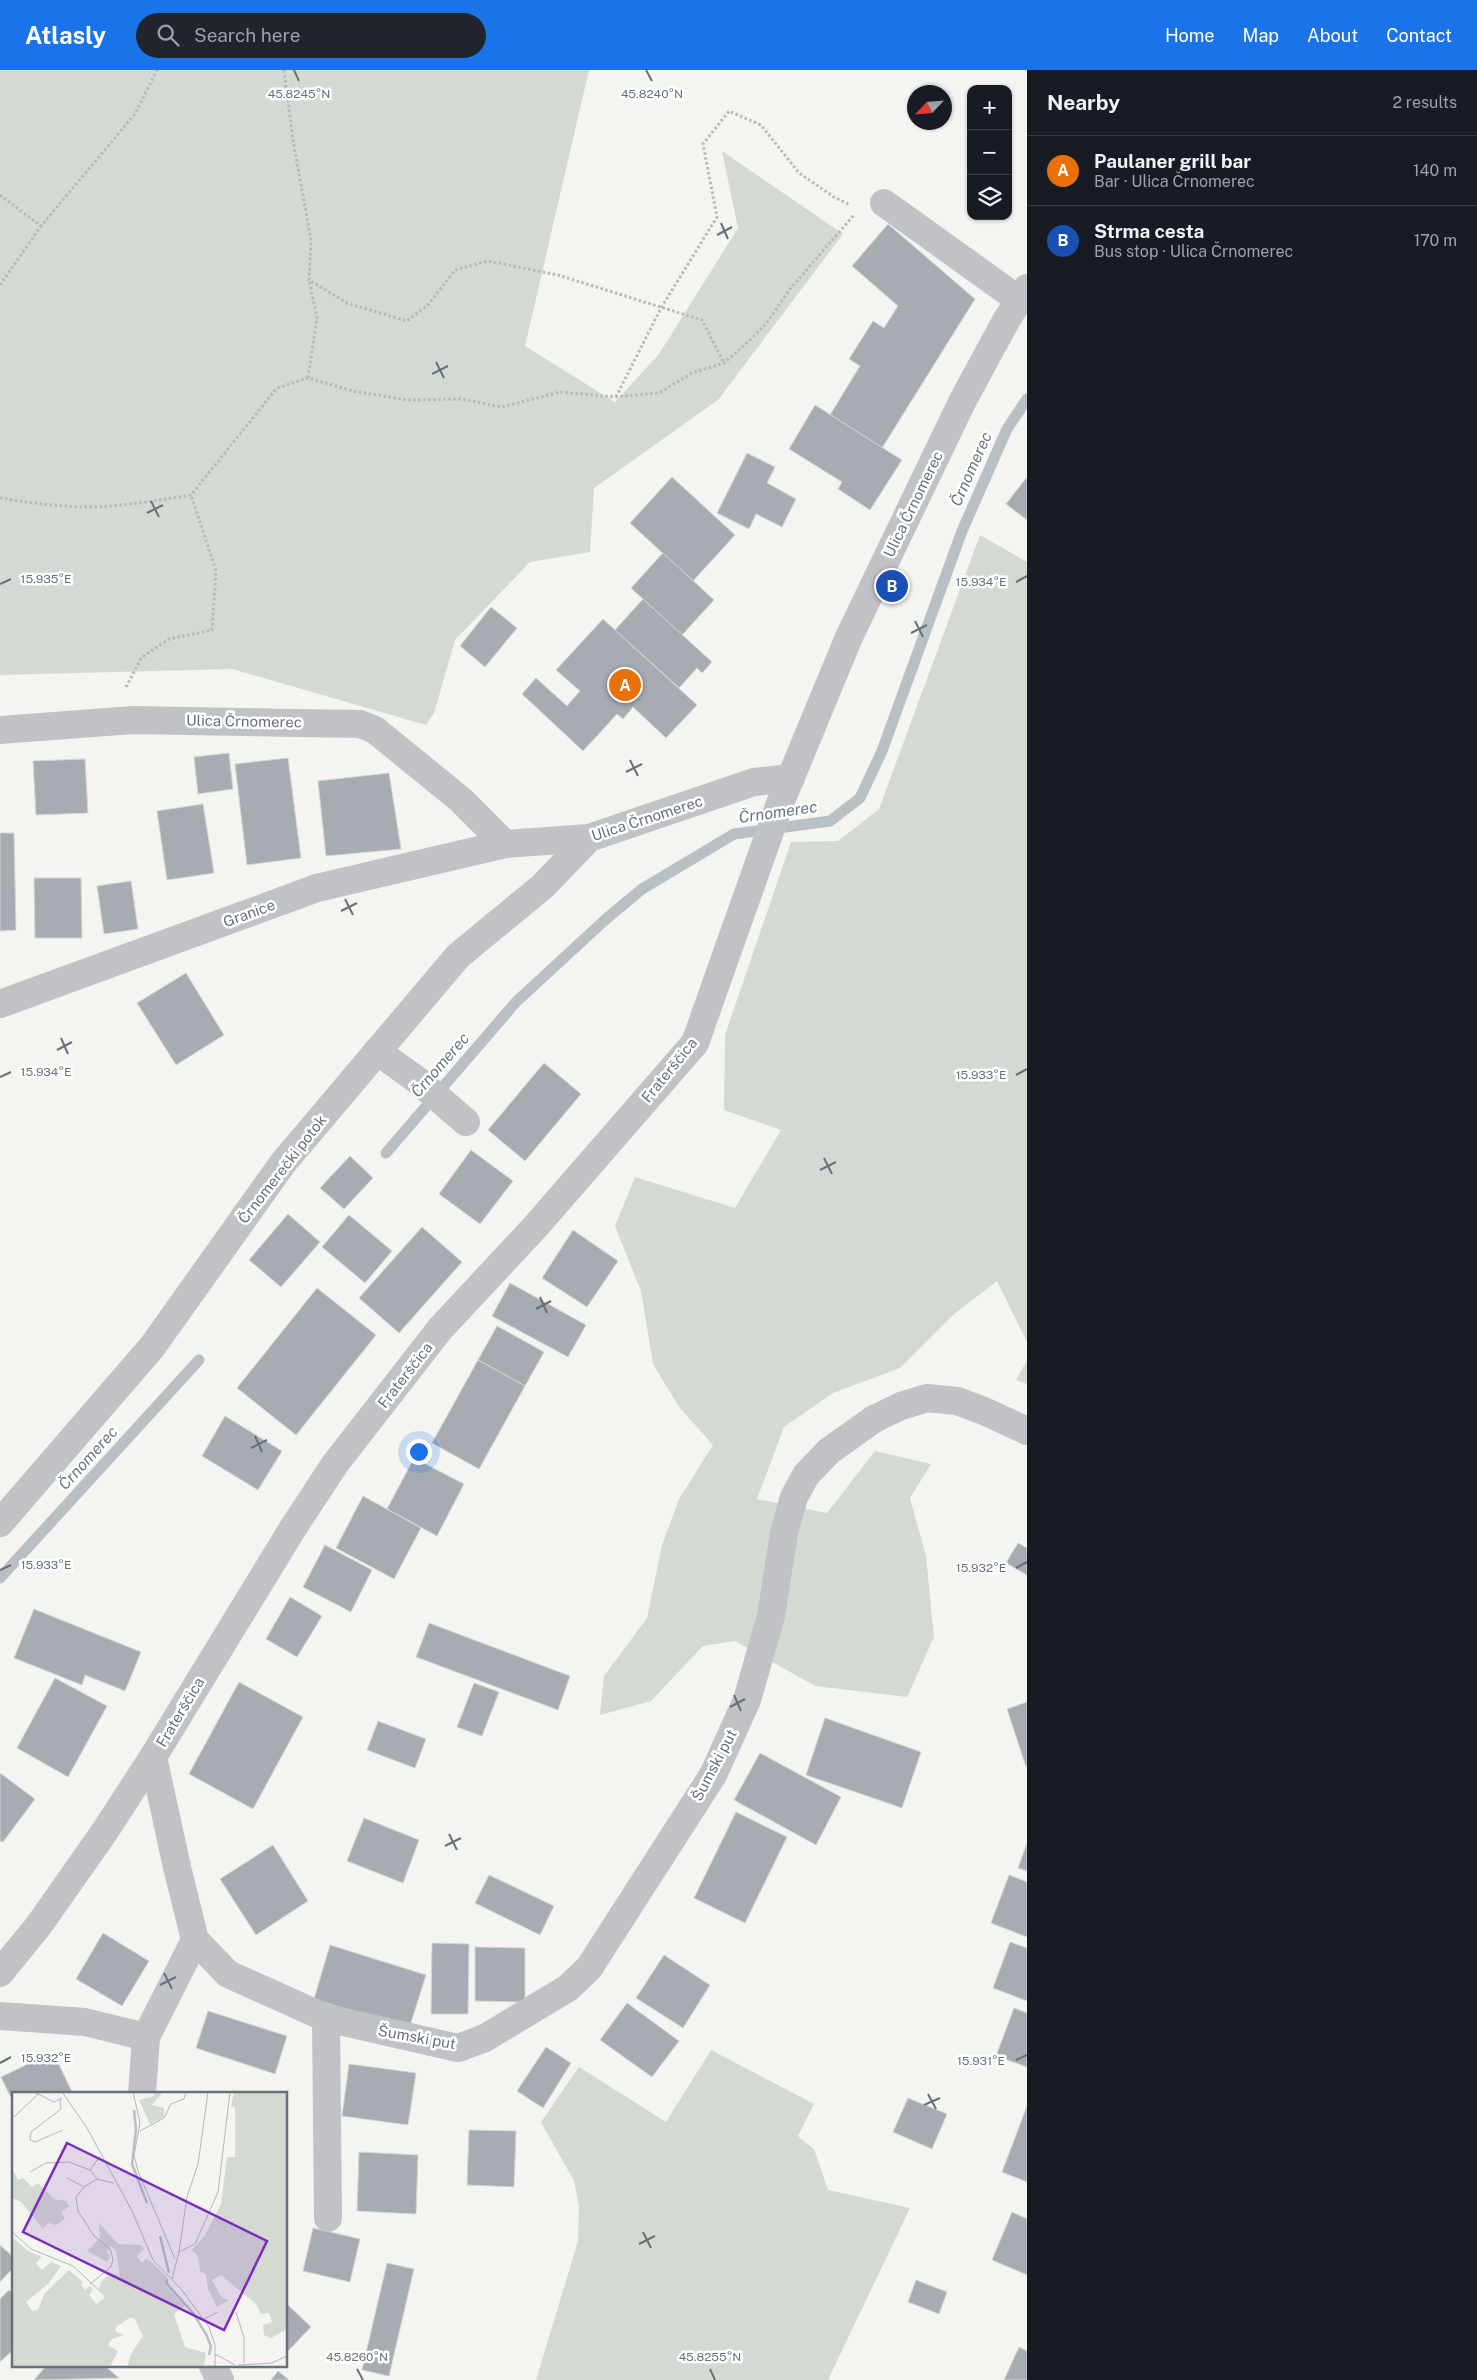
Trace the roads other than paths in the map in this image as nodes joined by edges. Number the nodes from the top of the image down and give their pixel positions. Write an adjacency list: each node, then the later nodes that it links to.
1 (872, 206): 2 (street)
2 (1023, 294): 4 (street, Ulica Črnomerec)
3 (0, 730): 6 (street, Ulica Črnomerec)
4 (791, 778): 5 (street, Ulica Črnomerec); 12 (street, Fraterščica)
5 (589, 838): 6 (street, Ulica Črnomerec); 8 (street, Črnomerečki potok)
6 (505, 844): 7 (street, Granice)
7 (0, 1004)
8 (377, 1051): 9 (street); 11 (street, Črnomerečki potok)
9 (459, 1116)
10 (1027, 1431): 16 (street, Šumski put)
11 (0, 1523)
12 (153, 1757): 13 (street); 14 (street, Fraterščica)
13 (195, 1940): 16 (street, Šumski put); 17 (street)
14 (0, 1974)
15 (0, 2016): 17 (street)
16 (326, 2018): 19 (street)
17 (146, 2037): 18 (street)
18 (142, 2092)
19 (328, 2218)
20 (214, 2368): 21 (street)
21 (220, 2380)

